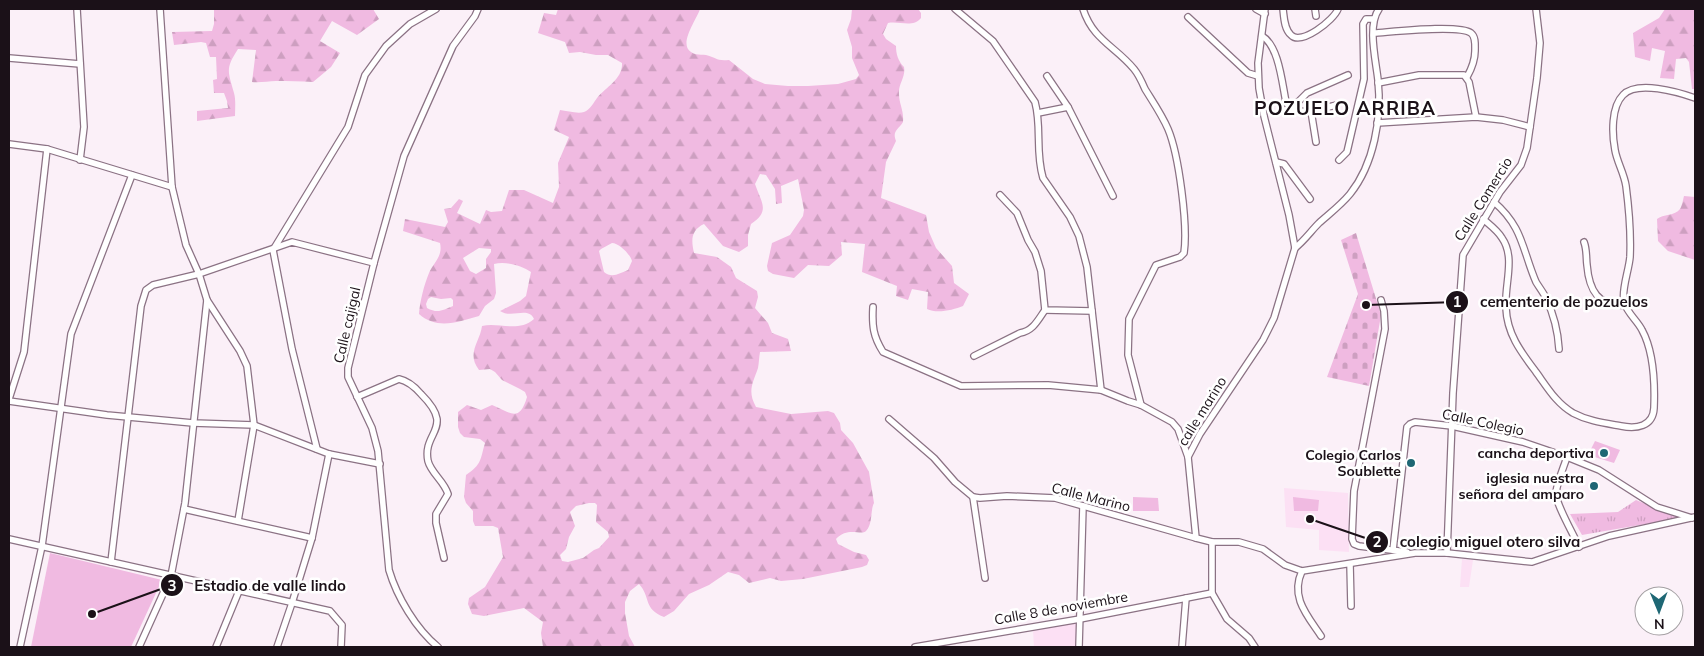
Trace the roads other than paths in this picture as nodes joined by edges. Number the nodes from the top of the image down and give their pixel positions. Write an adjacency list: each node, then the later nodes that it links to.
1 (77, 9): 20 (street)
2 (160, 9): 42 (street)
3 (436, 9): 50 (street)
4 (478, 9): 51 (street, Calle cajigal)
5 (955, 9): 31 (street)
6 (1083, 9): 64 (street)
7 (1256, 9): 13 (street)
8 (1283, 9): 10 (street)
9 (1315, 9): 15 (street)
10 (1338, 9)
11 (1379, 9): 16 (street)
12 (1536, 9): 34 (street, Calle Comercio)
13 (1265, 11): 18 (street, calle marino)
14 (1188, 16): 23 (street)
15 (1316, 16)
16 (1374, 19): 17 (street); 39 (street)
17 (1374, 34): 24 (street); 25 (street)
18 (1262, 36): 23 (street, calle marino); 29 (street)
19 (9, 58): 20 (street)
20 (80, 64): 38 (street)
21 (1348, 75): 29 (street)
22 (1047, 76): 28 (street)
23 (1258, 76): 40 (street, calle marino)
24 (1466, 77): 25 (street); 32 (street)
25 (1378, 83): 33 (street)
26 (1695, 98): 55 (street)
27 (1336, 105): 30 (street)
28 (1068, 107): 31 (street); 44 (street)
29 (1292, 109): 30 (street)
30 (1311, 111): 35 (street)
31 (1038, 113): 58 (street)
32 (1476, 117): 33 (street); 34 (street)
33 (1377, 123): 49 (street)
34 (1530, 127): 46 (street, Calle Comercio)
35 (1316, 142)
36 (9, 144): 37 (street)
37 (47, 149): 38 (street); 63 (street)
38 (80, 160): 41 (street)
39 (1339, 160)
40 (1276, 162): 45 (street); 49 (street, calle marino)
41 (132, 175): 42 (street); 65 (street)
42 (172, 187): 52 (street)
43 (1000, 195): 57 (street)
44 (1113, 196)
45 (1310, 199)
46 (1494, 202): 47 (street, Calle Comercio); 59 (street)
47 (1484, 219): 55 (street); 70 (street, Calle Comercio)
48 (1584, 242): 55 (street)
49 (1295, 248): 73 (street, calle marino)
50 (273, 250): 51 (street); 52 (street); 71 (street)
51 (374, 263): 62 (street, Calle cajigal)
52 (199, 274): 53 (street); 66 (street)
53 (207, 300): 68 (street); 69 (street)
54 (1381, 300): 87 (street)
55 (1625, 305)
56 (873, 307): 61 (street)
57 (1045, 310): 58 (street); 60 (street)
58 (1092, 310): 61 (street)
59 (1559, 350)
60 (974, 356)
61 (1101, 390): 64 (street)
62 (357, 397): 75 (street, Calle cajigal); 90 (street)
63 (9, 400): 65 (street)
64 (1142, 405): 73 (street)
65 (61, 409): 66 (street); 85 (street)
66 (128, 417): 68 (street); 91 (street)
67 (889, 419): 76 (street)
68 (193, 423): 69 (street); 78 (street)
69 (254, 425): 71 (street); 80 (street)
70 (1452, 426): 74 (street, Calle Colegio); 87 (street, Calle Colegio); 89 (street, Calle Comercio)
71 (317, 449): 72 (street)
72 (328, 454): 75 (street); 81 (street)
73 (1188, 457): 82 (street, calle marino)
74 (1567, 458): 79 (street, Calle Colegio); 86 (street)
75 (380, 464): 108 (street, Calle cajigal)
76 (973, 497): 77 (street, Calle Marino); 95 (street)
77 (1083, 506): 82 (street, Calle Marino); 101 (street)
78 (184, 510): 80 (street); 94 (street)
79 (1694, 518): 86 (street)
80 (238, 521): 81 (street)
81 (312, 538): 99 (street)
82 (1196, 538): 84 (street)
83 (9, 539): 85 (street)
84 (1212, 542): 93 (street); 97 (street)
85 (42, 546): 91 (street); 103 (street)
86 (1579, 547): 89 (street)
87 (1393, 550): 88 (street)
88 (1414, 553): 89 (street); 92 (street)
89 (1447, 553)
90 (444, 558)
91 (111, 562): 94 (street)
92 (1350, 564): 93 (street); 100 (street)
93 (1302, 571): 102 (street)
94 (171, 576): 96 (street); 104 (street)
95 (985, 578)
96 (239, 591): 99 (street); 105 (street)
97 (1212, 593): 98 (street, Calle 8 de noviembre); 112 (street)
98 (1186, 598): 101 (street, Calle 8 de noviembre); 111 (street)
99 (292, 604): 106 (street); 107 (street)
100 (1351, 606)
101 (1080, 619): 109 (street, Calle 8 de noviembre); 110 (street)
102 (1320, 636)
103 (20, 647)
104 (139, 647)
105 (216, 647)
106 (277, 647)
107 (341, 647)
108 (438, 647)
109 (915, 647)
110 (1079, 647)
111 (1182, 647)
112 (1255, 647)

